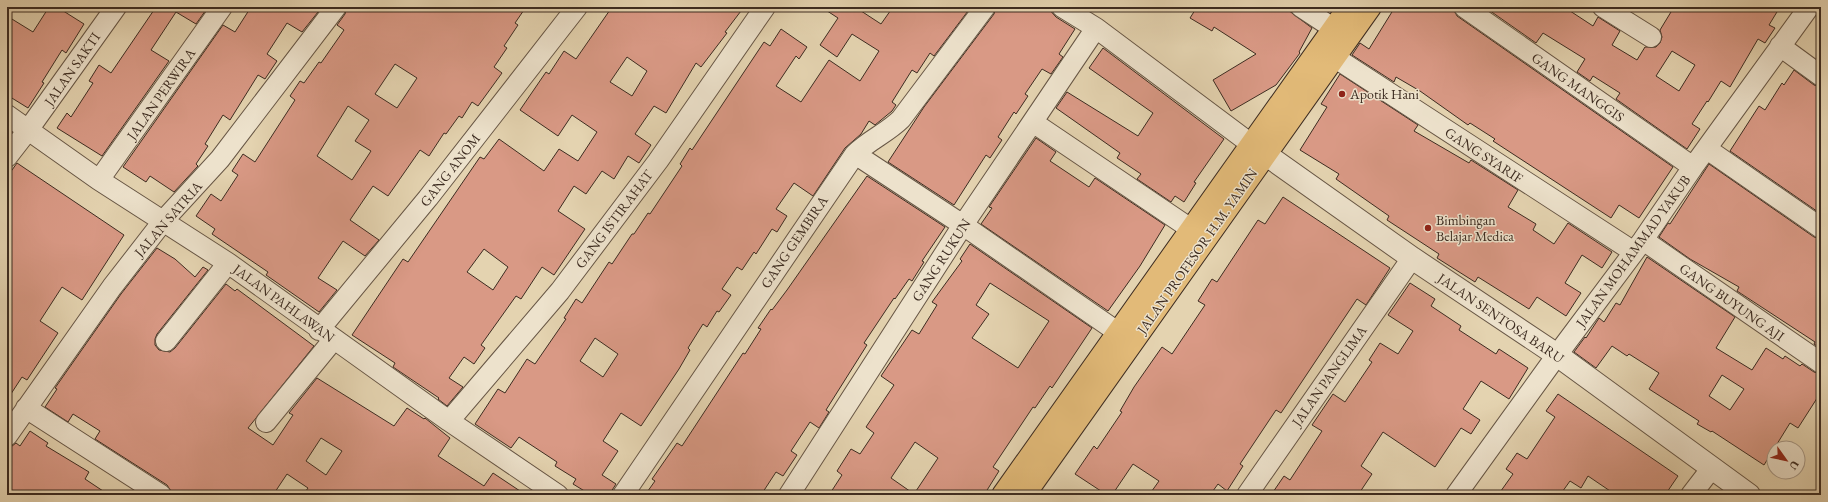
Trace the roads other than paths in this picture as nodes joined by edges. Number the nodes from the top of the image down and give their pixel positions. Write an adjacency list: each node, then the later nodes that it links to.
1 (116, 7): 22 (street, JALAN SAKTI)
2 (222, 7): 28 (street, JALAN PERWIRA)
3 (336, 7): 29 (street, JALAN SATRIA)
4 (578, 7): 37 (street, GANG ANOM)
5 (765, 7): 42 (street, GANG ISTIRAHAT)
6 (985, 7): 25 (street, GANG GEMBIRA)
7 (1062, 7): 14 (street)
8 (1301, 7): 15 (street)
9 (1349, 7): 15 (main road, JALAN PROFESOR H.M. YAMIN)
10 (1370, 7): 15 (main road, JALAN PROFESOR H.M. YAMIN)
11 (1464, 7): 27 (street, GANG MANGGIS)
12 (1603, 7): 16 (street)
13 (1809, 7): 17 (street, JALAN MOHAMMAD YAKUB)
14 (1096, 28): 21 (street, GANG RUKUN); 24 (street)
15 (1340, 33): 18 (main road, JALAN PROFESOR H.M. YAMIN)
16 (1651, 37)
17 (1780, 46): 19 (street); 23 (street, JALAN MOHAMMAD YAKUB)
18 (1327, 52): 24 (main road, JALAN PROFESOR H.M. YAMIN); 33 (street, GANG SYARIF)
19 (1821, 76)
20 (7, 115): 22 (street, JALAN PAHLAWAN)
21 (1034, 123): 30 (street, GANG RUKUN); 32 (street)
22 (28, 130): 26 (street, JALAN SAKTI); 28 (street, JALAN PAHLAWAN)
23 (1706, 149): 27 (street, JALAN MOHAMMAD YAKUB); 31 (street)
24 (1258, 150): 32 (main road, JALAN PROFESOR H.M. YAMIN); 34 (street, JALAN SENTOSA BARU); 36 (main road, JALAN PROFESOR H.M. YAMIN)
25 (855, 154): 30 (street); 48 (street, GANG GEMBIRA)
26 (7, 157)
27 (1693, 167): 33 (street, JALAN MOHAMMAD YAKUB)
28 (99, 180): 29 (street, JALAN PAHLAWAN)
29 (164, 220): 35 (street, JALAN PAHLAWAN); 41 (street, JALAN SATRIA)
30 (963, 225): 36 (street); 49 (street, GANG RUKUN)
31 (1821, 228)
32 (1191, 230): 36 (main road, JALAN PROFESOR H.M. YAMIN)
33 (1639, 246): 39 (street, JALAN MOHAMMAD YAKUB); 40 (street, GANG BUYUNG AJI)
34 (1412, 258): 39 (street, JALAN SENTOSA BARU); 52 (street, JALAN PANGLIMA)
35 (228, 263): 37 (street, JALAN PAHLAWAN); 38 (street)
36 (1129, 328): 50 (main road, JALAN PROFESOR H.M. YAMIN); 51 (main road, JALAN PROFESOR H.M. YAMIN)
37 (327, 334): 42 (street, JALAN PAHLAWAN); 43 (street, GANG ANOM)
38 (166, 341)
39 (1557, 355): 45 (street, JALAN SENTOSA BARU); 53 (street, JALAN MOHAMMAD YAKUB)
40 (1821, 363)
41 (26, 408): 44 (street, JALAN SATRIA); 46 (street)
42 (449, 421): 47 (street, JALAN PAHLAWAN)
43 (266, 422)
44 (7, 436)
45 (1711, 469): 54 (street); 55 (street, JALAN SENTOSA BARU)
46 (161, 495)
47 (558, 495)
48 (623, 495)
49 (789, 495)
50 (1003, 495)
51 (1024, 495)
52 (1247, 495)
53 (1456, 495)
54 (1691, 495)
55 (1749, 495)

